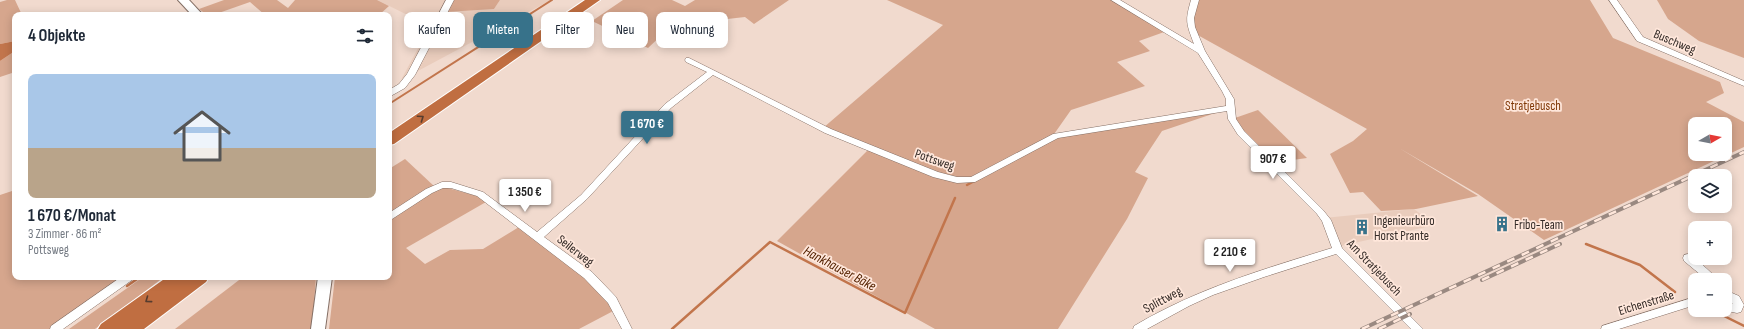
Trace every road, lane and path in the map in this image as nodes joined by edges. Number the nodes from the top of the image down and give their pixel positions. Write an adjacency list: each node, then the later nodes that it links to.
1 (183, 0): 8 (street)
2 (450, 0): 13 (street)
3 (578, 0): 15 (highway)
4 (594, 0): 16 (highway, one-way to 4)
5 (1115, 0): 9 (street)
6 (1195, 0): 9 (street, Am Stratjebusch)
7 (1613, 0): 12 (street, Buschweg)
8 (195, 12)
9 (1201, 51): 14 (street, Am Stratjebusch)
10 (690, 60): 11 (street, Pottsweg)
11 (712, 72): 14 (street, Pottsweg); 18 (street)
12 (1744, 84)
13 (392, 92)
14 (1230, 108): 19 (street, Am Stratjebusch)
15 (392, 126)
16 (392, 138)
17 (392, 216): 18 (street, Seilerweg)
18 (538, 237): 35 (street, Seilerweg)
19 (1338, 250): 36 (street, Splittweg); 37 (street, Am Stratjebusch)
20 (1696, 265): 21 (street)
21 (1706, 273)
22 (124, 280): 31 (street)
23 (176, 280): 32 (highway, one-way to 32)
24 (196, 280): 33 (highway)
25 (325, 280): 34 (street)
26 (1732, 296): 28 (street)
27 (1732, 298): 28 (street)
28 (1735, 299): 30 (street)
29 (1688, 303): 38 (street, Eichenstraße)
30 (1732, 309)
31 (55, 329)
32 (108, 329)
33 (130, 329)
34 (318, 329)
35 (627, 329)
36 (1138, 329)
37 (1418, 329)
38 (1606, 329)

